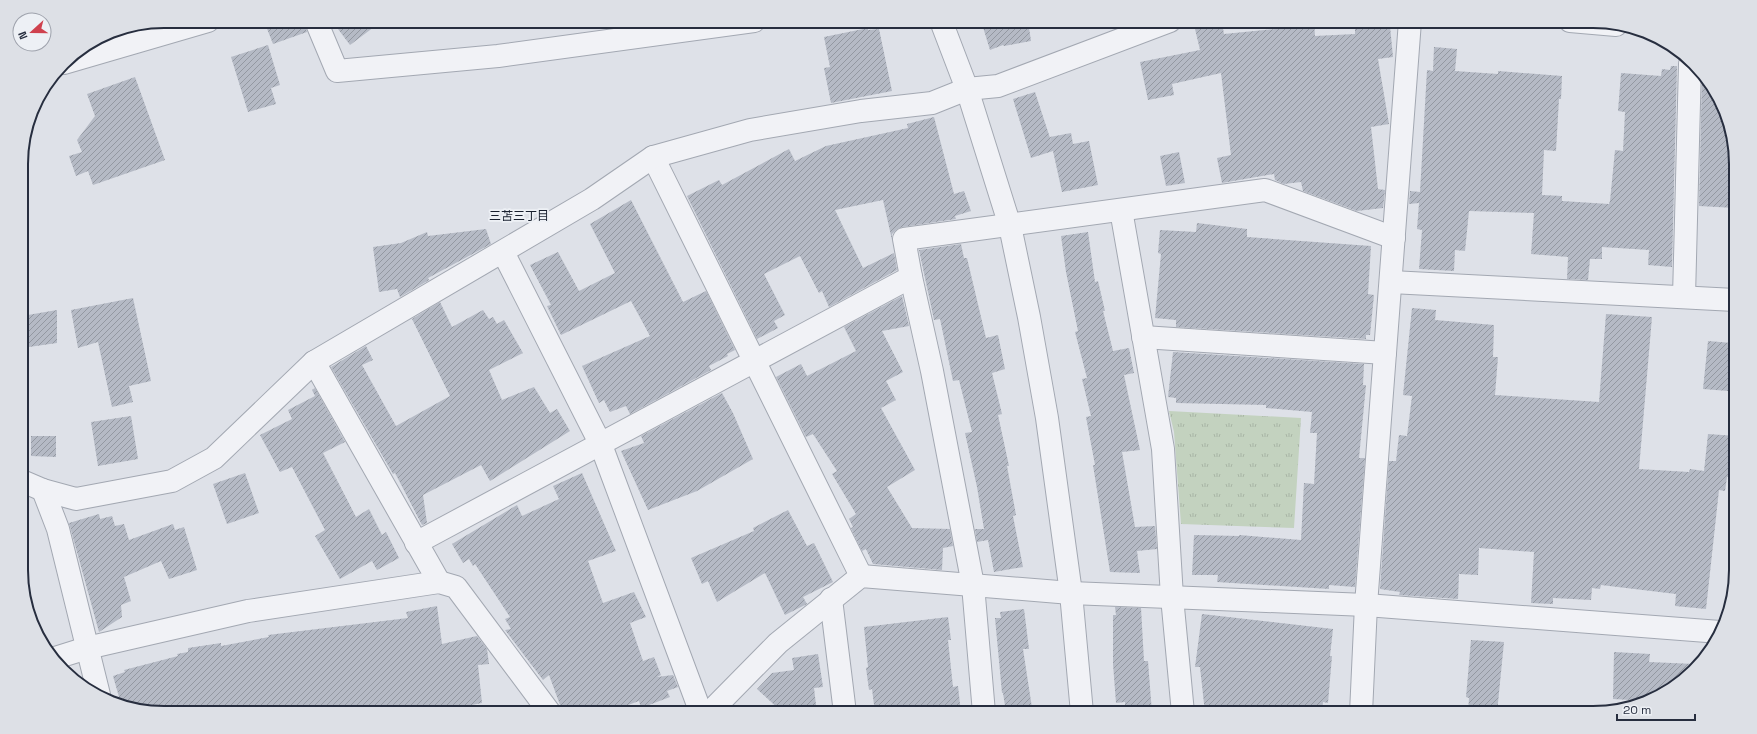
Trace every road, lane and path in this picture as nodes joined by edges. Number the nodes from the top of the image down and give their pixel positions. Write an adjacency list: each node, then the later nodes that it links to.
1 (184, 28): 7 (street)
2 (319, 28): 3 (street)
3 (703, 28)
4 (944, 28): 9 (street)
5 (1151, 28): 9 (street)
6 (1409, 28): 13 (street)
7 (78, 59)
8 (1690, 69): 17 (street)
9 (967, 89): 10 (street); 12 (street)
10 (653, 157): 14 (street); 21 (street)
11 (1121, 210): 12 (street); 13 (street); 19 (street)
12 (1010, 226): 15 (street); 30 (street)
13 (1394, 238): 16 (street)
14 (503, 252): 22 (street); 23 (street)
15 (911, 277): 21 (street); 29 (street)
16 (1391, 282): 17 (street); 20 (street)
17 (1684, 298): 18 (street)
18 (1729, 300)
19 (1143, 337): 20 (street); 31 (street)
20 (1386, 353): 33 (street)
21 (753, 361): 23 (street); 27 (street)
22 (314, 362): 25 (street); 26 (street)
23 (601, 445): 26 (street); 39 (street)
24 (28, 484): 25 (street)
25 (43, 490): 35 (street)
26 (416, 543): 28 (street)
27 (861, 576): 29 (street); 32 (street)
28 (438, 582): 35 (street); 38 (street)
29 (973, 585): 30 (street); 42 (street)
30 (1071, 593): 31 (street); 43 (street)
31 (1172, 597): 33 (street); 44 (street)
32 (832, 599): 40 (street); 41 (street)
33 (1366, 605): 34 (street); 45 (street)
34 (1714, 632)
35 (87, 648): 36 (street); 37 (street)
36 (59, 657)
37 (97, 689)
38 (543, 706)
39 (698, 706)
40 (716, 706)
41 (844, 706)
42 (983, 706)
43 (1081, 706)
44 (1183, 706)
45 (1361, 706)

